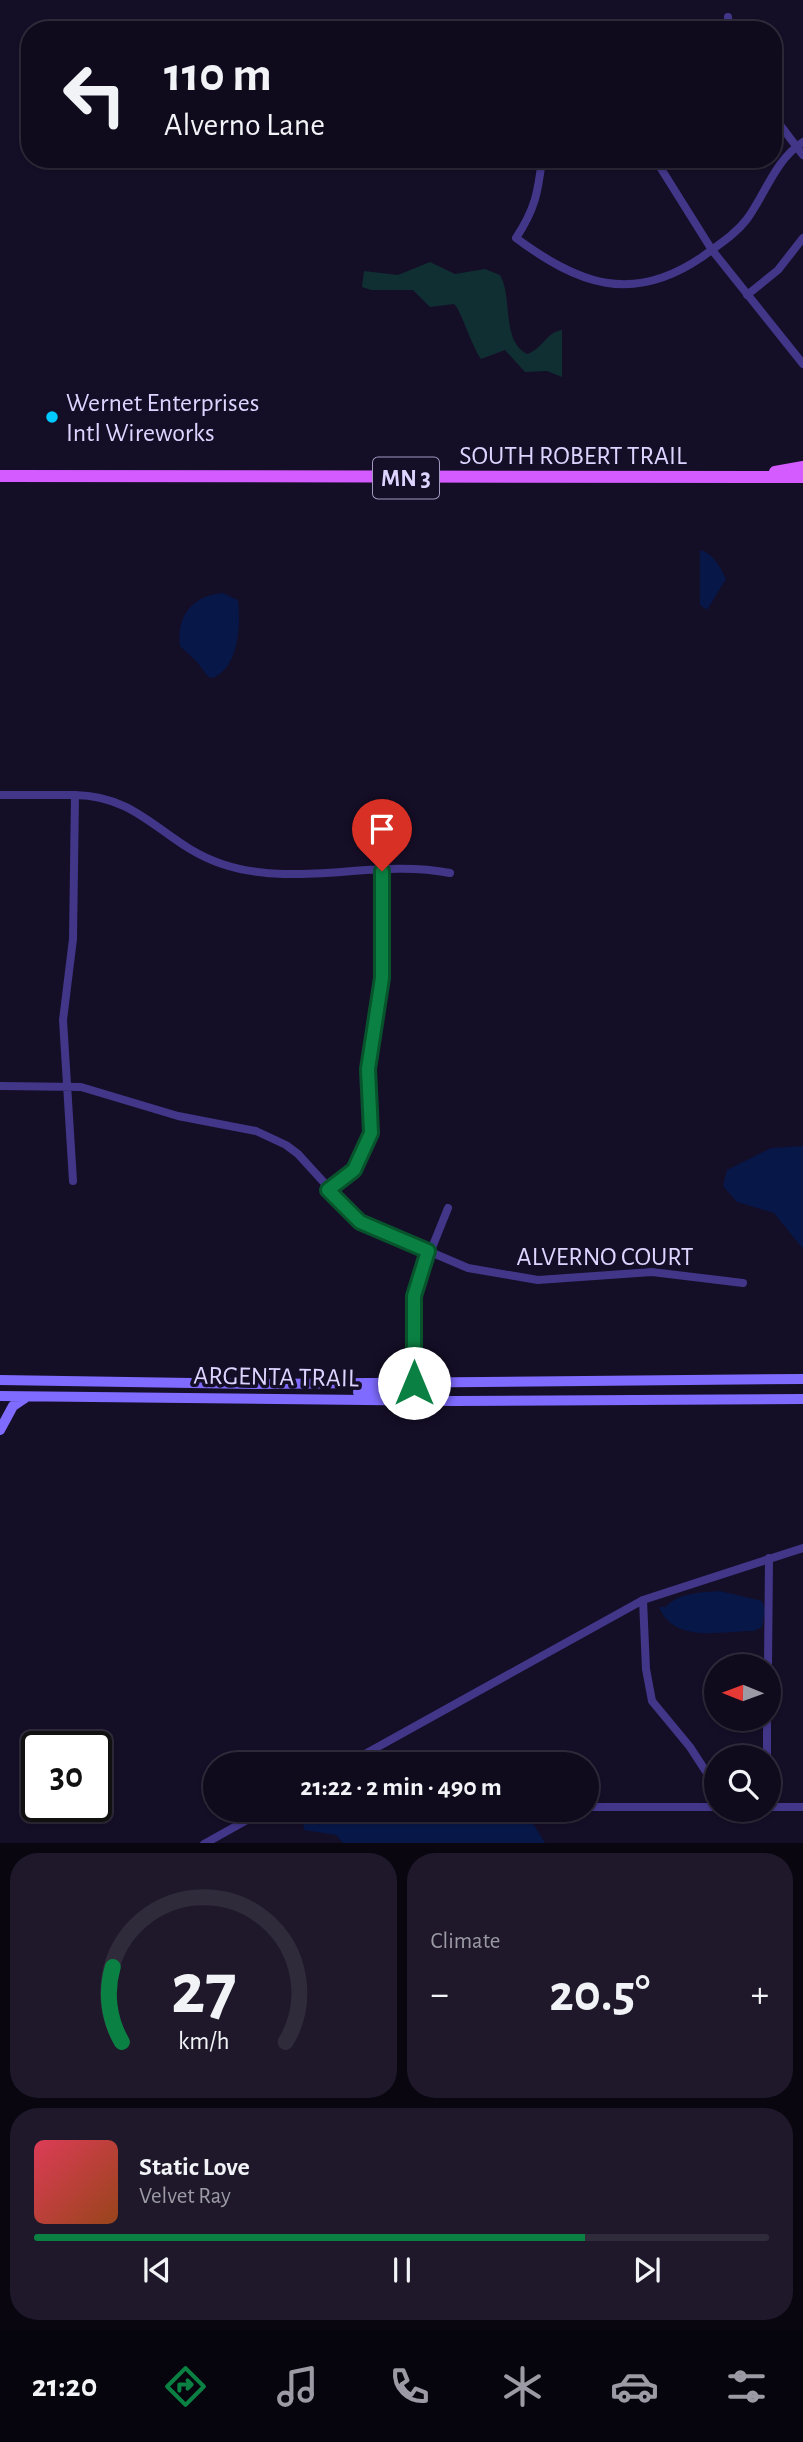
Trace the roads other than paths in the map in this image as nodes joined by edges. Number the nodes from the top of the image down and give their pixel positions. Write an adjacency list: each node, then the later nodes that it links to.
1 (728, 17): 2 (street)
2 (728, 21)
3 (782, 125): 4 (street)
4 (800, 144): 5 (street); 6 (street)
5 (803, 155)
6 (782, 163)
7 (541, 168): 11 (street)
8 (661, 168): 11 (street)
9 (777, 168): 11 (street)
10 (803, 238): 12 (street)
11 (712, 250): 12 (street)
12 (747, 295): 13 (street)
13 (803, 364)
14 (803, 467): 15 (main road, SOUTH ROBERT TRAIL / MN 3)
15 (769, 475): 16 (main road, SOUTH ROBERT TRAIL / MN 3); 17 (main road, SOUTH ROBERT TRAIL / MN 3)
16 (0, 476)
17 (803, 477)
18 (0, 795): 19 (street)
19 (75, 795): 20 (street); 23 (street)
20 (382, 871): 21 (street); 25 (street)
21 (450, 873)
22 (0, 1086): 23 (street, ALVERNO COURT)
23 (65, 1086): 24 (street); 25 (street, ALVERNO COURT)
24 (73, 1181)
25 (328, 1190): 27 (street, ALVERNO COURT)
26 (448, 1208): 27 (street)
27 (428, 1251): 28 (street, ALVERNO COURT); 31 (street)
28 (743, 1283)
29 (803, 1378): 31 (street, ARGENTA TRAIL)
30 (0, 1380): 31 (street, ARGENTA TRAIL)
31 (414, 1383): 34 (street)
32 (0, 1396): 33 (street, ARGENTA TRAIL)
33 (34, 1397): 34 (street, ARGENTA TRAIL); 36 (street)
34 (293, 1399): 35 (street, ARGENTA TRAIL)
35 (803, 1399)
36 (0, 1430)
37 (803, 1548): 38 (street)
38 (769, 1558): 39 (street); 40 (street)
39 (643, 1600): 41 (street); 42 (street)
40 (768, 1654)
41 (369, 1752)
42 (704, 1769)
43 (599, 1807): 44 (street)
44 (704, 1807)
45 (781, 1807): 46 (street)
46 (803, 1807)
47 (243, 1822): 48 (street)
48 (204, 1843)

